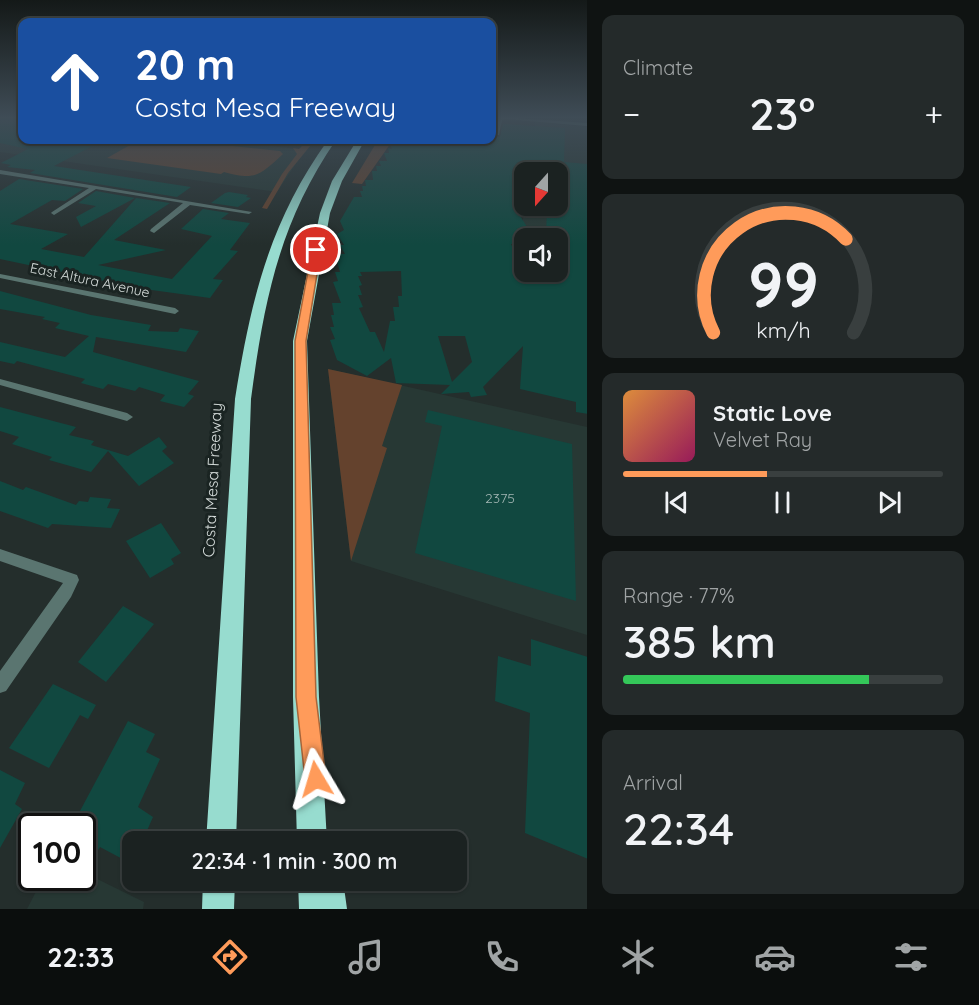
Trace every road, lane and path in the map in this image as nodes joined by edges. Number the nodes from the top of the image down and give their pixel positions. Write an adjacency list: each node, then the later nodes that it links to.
1 (318, 159): 18 (highway, Costa Mesa Freeway)
2 (350, 159): 17 (highway)
3 (0, 172): 4 (street)
4 (13, 174): 5 (street); 6 (street)
5 (0, 180)
6 (96, 187): 7 (street); 9 (street)
7 (189, 202): 8 (street); 10 (street)
8 (249, 212)
9 (54, 213)
10 (154, 231)
11 (0, 276): 12 (street, East Altura Avenue)
12 (175, 311)
13 (0, 382): 14 (street)
14 (127, 417)
15 (0, 555): 16 (street)
16 (0, 685)
17 (306, 697): 19 (highway); 20 (highway)
18 (222, 831)
19 (312, 831)
20 (322, 831)
21 (219, 891): 24 (highway)
22 (314, 891): 25 (highway)
23 (329, 891): 26 (highway)
24 (218, 909)
25 (315, 909)
26 (331, 909)

